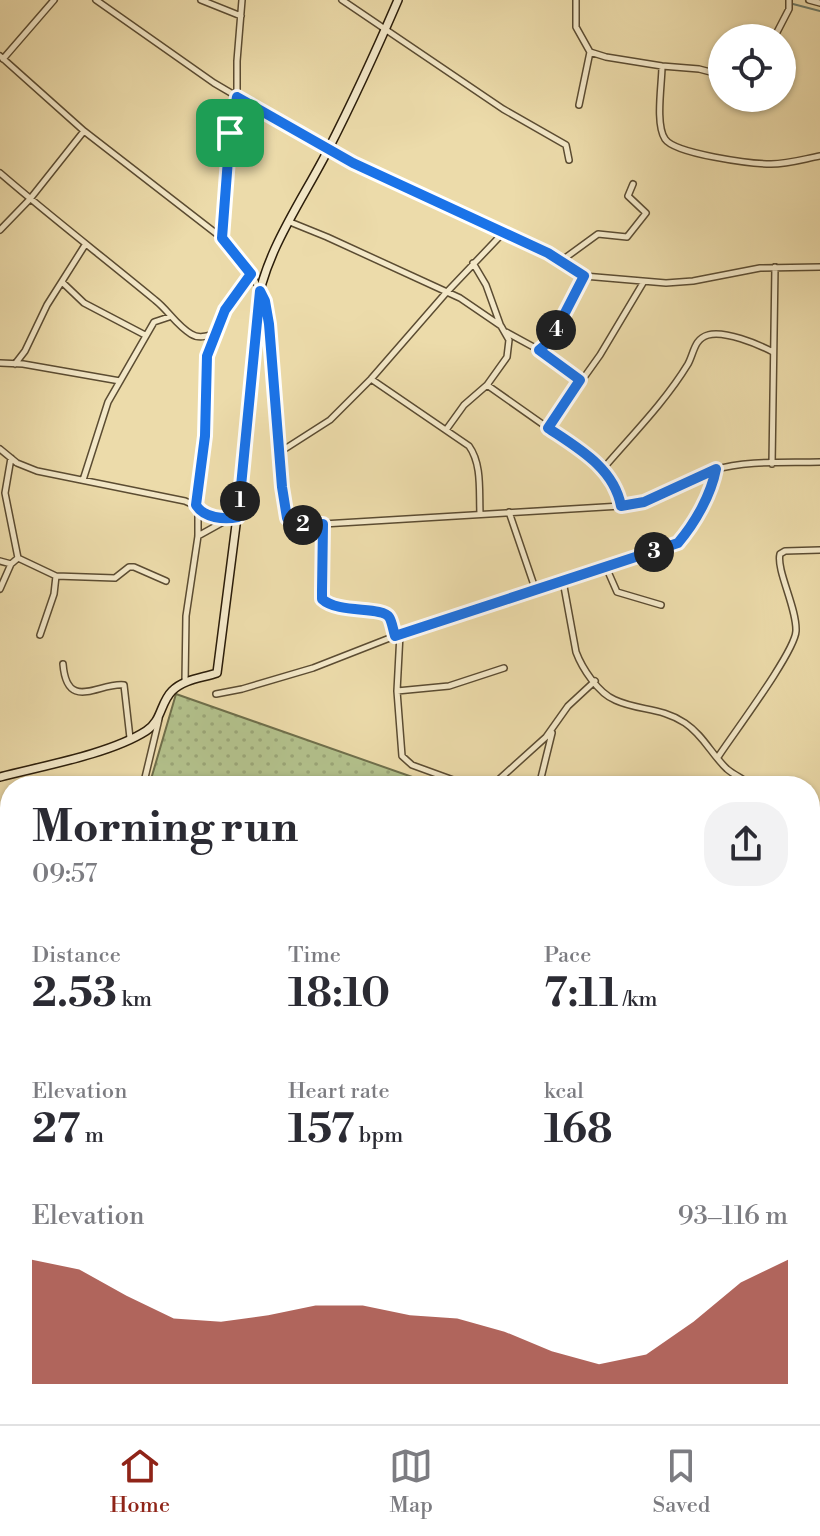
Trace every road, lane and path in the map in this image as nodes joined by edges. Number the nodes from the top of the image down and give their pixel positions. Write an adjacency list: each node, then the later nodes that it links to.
1 (54, 0): 15 (street)
2 (96, 0): 18 (street)
3 (201, 0): 11 (street)
4 (242, 0): 11 (street)
5 (342, 0): 13 (street)
6 (398, 0): 13 (street)
7 (576, 0): 14 (street)
8 (789, 0): 12 (street)
9 (809, 0): 10 (street)
10 (820, 3)
11 (241, 16): 18 (street)
12 (781, 24)
13 (386, 28): 21 (street); 23 (street)
14 (590, 52): 16 (street); 19 (street)
15 (1, 58): 20 (street)
16 (662, 66): 17 (street); 22 (street)
17 (708, 71)
18 (237, 97): 21 (street); 30 (street)
19 (579, 105)
20 (84, 131): 26 (street); 30 (street)
21 (328, 150): 27 (street); 29 (street)
22 (820, 156)
23 (569, 160)
24 (0, 173): 26 (street)
25 (633, 184): 32 (street)
26 (30, 199): 28 (street); 31 (street)
27 (290, 222): 40 (street); 41 (street)
28 (0, 230)
29 (503, 233): 32 (street); 33 (street)
30 (222, 238): 36 (street)
31 (85, 245): 38 (street); 42 (street)
32 (561, 261): 37 (street)
33 (473, 263): 41 (street); 43 (street)
34 (775, 267): 35 (street); 39 (street); 47 (street)
35 (820, 267)
36 (251, 274): 40 (street); 44 (street)
37 (584, 276): 39 (street); 46 (street)
38 (62, 282): 45 (street); 49 (street)
39 (643, 283): 51 (street)
40 (260, 291): 57 (street); 68 (street)
41 (445, 294): 43 (street); 50 (street)
42 (169, 317): 44 (street); 45 (street)
43 (503, 328): 46 (street); 53 (street)
44 (215, 334): 65 (street)
45 (145, 335): 52 (street)
46 (539, 350): 51 (street)
47 (773, 352): 60 (street); 62 (street)
48 (0, 363): 49 (street)
49 (15, 364): 52 (street)
50 (371, 379): 55 (street); 57 (street)
51 (580, 380): 54 (street)
52 (120, 381): 63 (street)
53 (487, 385): 54 (street); 55 (street)
54 (548, 428): 62 (street)
55 (446, 430): 67 (street)
56 (0, 449): 58 (street)
57 (280, 452): 70 (street)
58 (11, 458): 63 (street); 73 (street)
59 (820, 462): 60 (street)
60 (772, 464): 61 (street)
61 (716, 469): 64 (street); 76 (street)
62 (602, 470): 64 (street)
63 (83, 480): 65 (street)
64 (621, 506): 66 (street)
65 (197, 508): 69 (street); 71 (street)
66 (509, 512): 67 (street); 81 (street)
67 (480, 513): 70 (street)
68 (238, 517): 69 (street); 88 (street)
69 (225, 520): 71 (street)
70 (323, 524): 84 (street)
71 (198, 536): 88 (street)
72 (820, 550): 94 (street)
73 (18, 558): 75 (street); 77 (street)
74 (0, 561): 75 (street)
75 (11, 564): 80 (street)
76 (606, 567): 79 (street); 82 (street)
77 (56, 576): 78 (street); 83 (street)
78 (166, 581)
79 (563, 581): 81 (street); 87 (street)
80 (0, 589)
81 (536, 591): 84 (street)
82 (661, 605)
83 (40, 635)
84 (397, 635): 89 (street); 90 (street)
85 (63, 664): 93 (street)
86 (504, 668): 89 (street)
87 (595, 681): 92 (street); 94 (street)
88 (185, 682): 91 (street)
89 (397, 691): 97 (street)
90 (216, 694)
91 (160, 718): 93 (street); 96 (street)
92 (553, 729): 98 (street); 99 (street)
93 (130, 738): 95 (street)
94 (718, 757): 100 (street)
95 (4, 776)
96 (146, 776)
97 (442, 776)
98 (503, 776)
99 (541, 776)
100 (738, 776)

